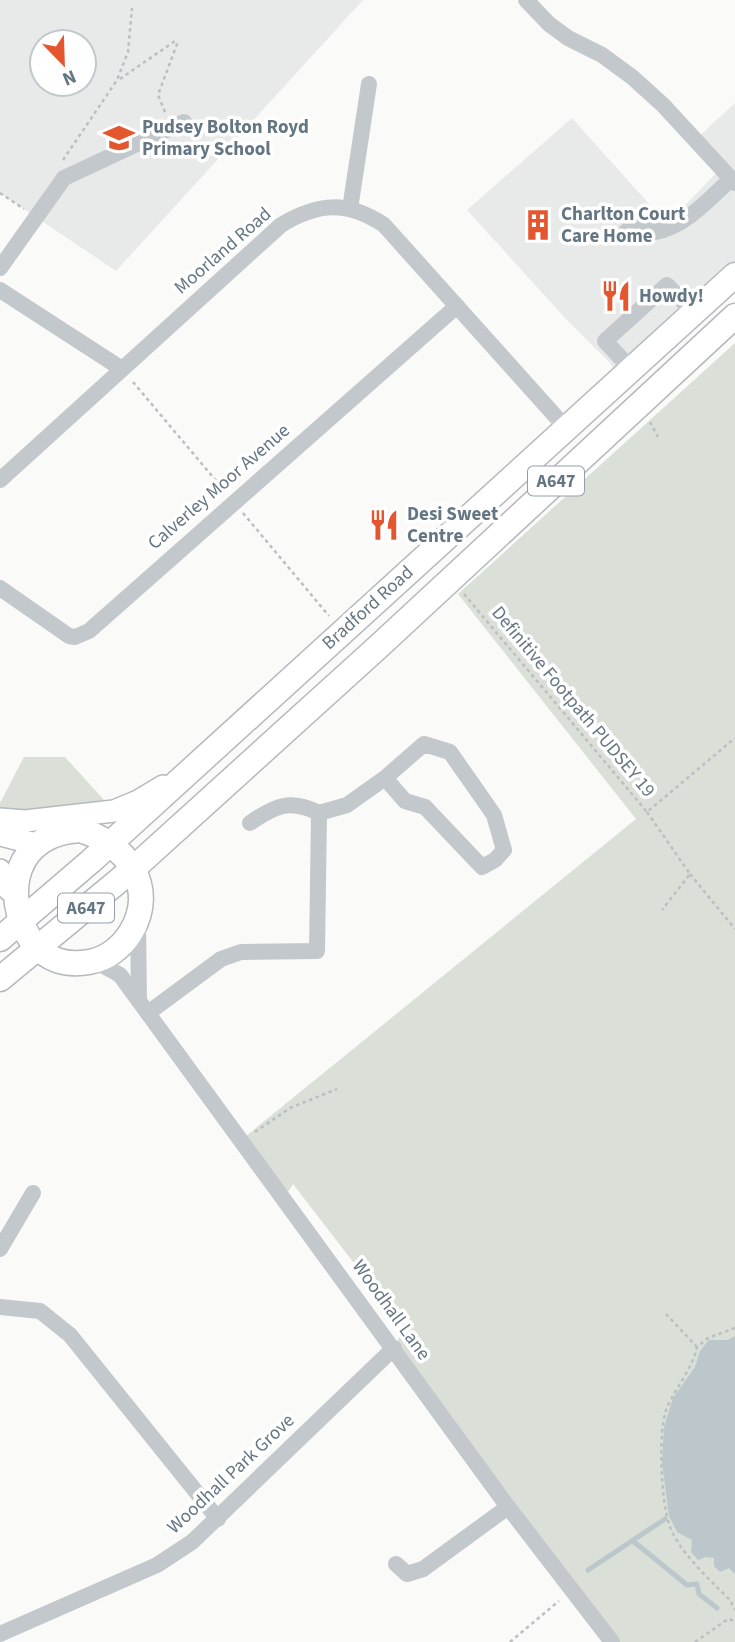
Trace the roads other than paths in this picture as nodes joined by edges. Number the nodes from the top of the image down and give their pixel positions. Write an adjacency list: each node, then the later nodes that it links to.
1 (526, 0): 4 (street)
2 (369, 85): 5 (street)
3 (178, 125): 7 (street)
4 (733, 181): 6 (street)
5 (350, 209): 10 (street, Moorland Road); 13 (street, Moorland Road)
6 (625, 233)
7 (0, 268)
8 (735, 275): 11 (highway, Bradford Road / A647)
9 (1, 291): 13 (street)
10 (457, 306): 15 (street, Moorland Road); 17 (street, Calverley Moor Avenue)
11 (694, 313): 14 (highway, Bradford Road / A647); 14 (street)
12 (735, 316): 26 (highway, Bradford Road / A647)
13 (122, 369): 16 (street, Moorland Road)
14 (632, 370): 15 (highway, Bradford Road / A647)
15 (566, 428): 18 (highway, Bradford Road / A647)
16 (0, 480)
17 (0, 588)
18 (191, 769): 21 (main road); 25 (highway, Bradford Road / A647)
19 (385, 778): 19 (street); 20 (street)
20 (319, 813): 22 (street); 33 (street)
21 (0, 818)
22 (250, 823)
23 (0, 835): 24 (main road)
24 (36, 844): 25 (highway); 27 (highway)
25 (110, 844): 26 (highway); 29 (highway, Bradford Road / A647)
26 (134, 868): 28 (highway); 30 (highway, Bradford Road / A647)
27 (4, 880): 29 (highway)
28 (138, 916): 31 (highway); 33 (street)
29 (8, 932): 30 (highway)
30 (38, 948): 31 (highway); 32 (highway, Bradford Road / A647)
31 (95, 961): 33 (street, Woodhall Lane)
32 (0, 979)
33 (144, 1007): 37 (street, Woodhall Lane)
34 (33, 1192): 35 (street)
35 (0, 1249)
36 (0, 1307): 39 (street)
37 (394, 1348): 38 (street, Woodhall Lane); 39 (street, Woodhall Park Grove)
38 (508, 1507): 40 (street); 42 (street, Woodhall Lane)
39 (218, 1519): 41 (street, Woodhall Park Grove)
40 (396, 1564)
41 (0, 1634)
42 (612, 1642)

